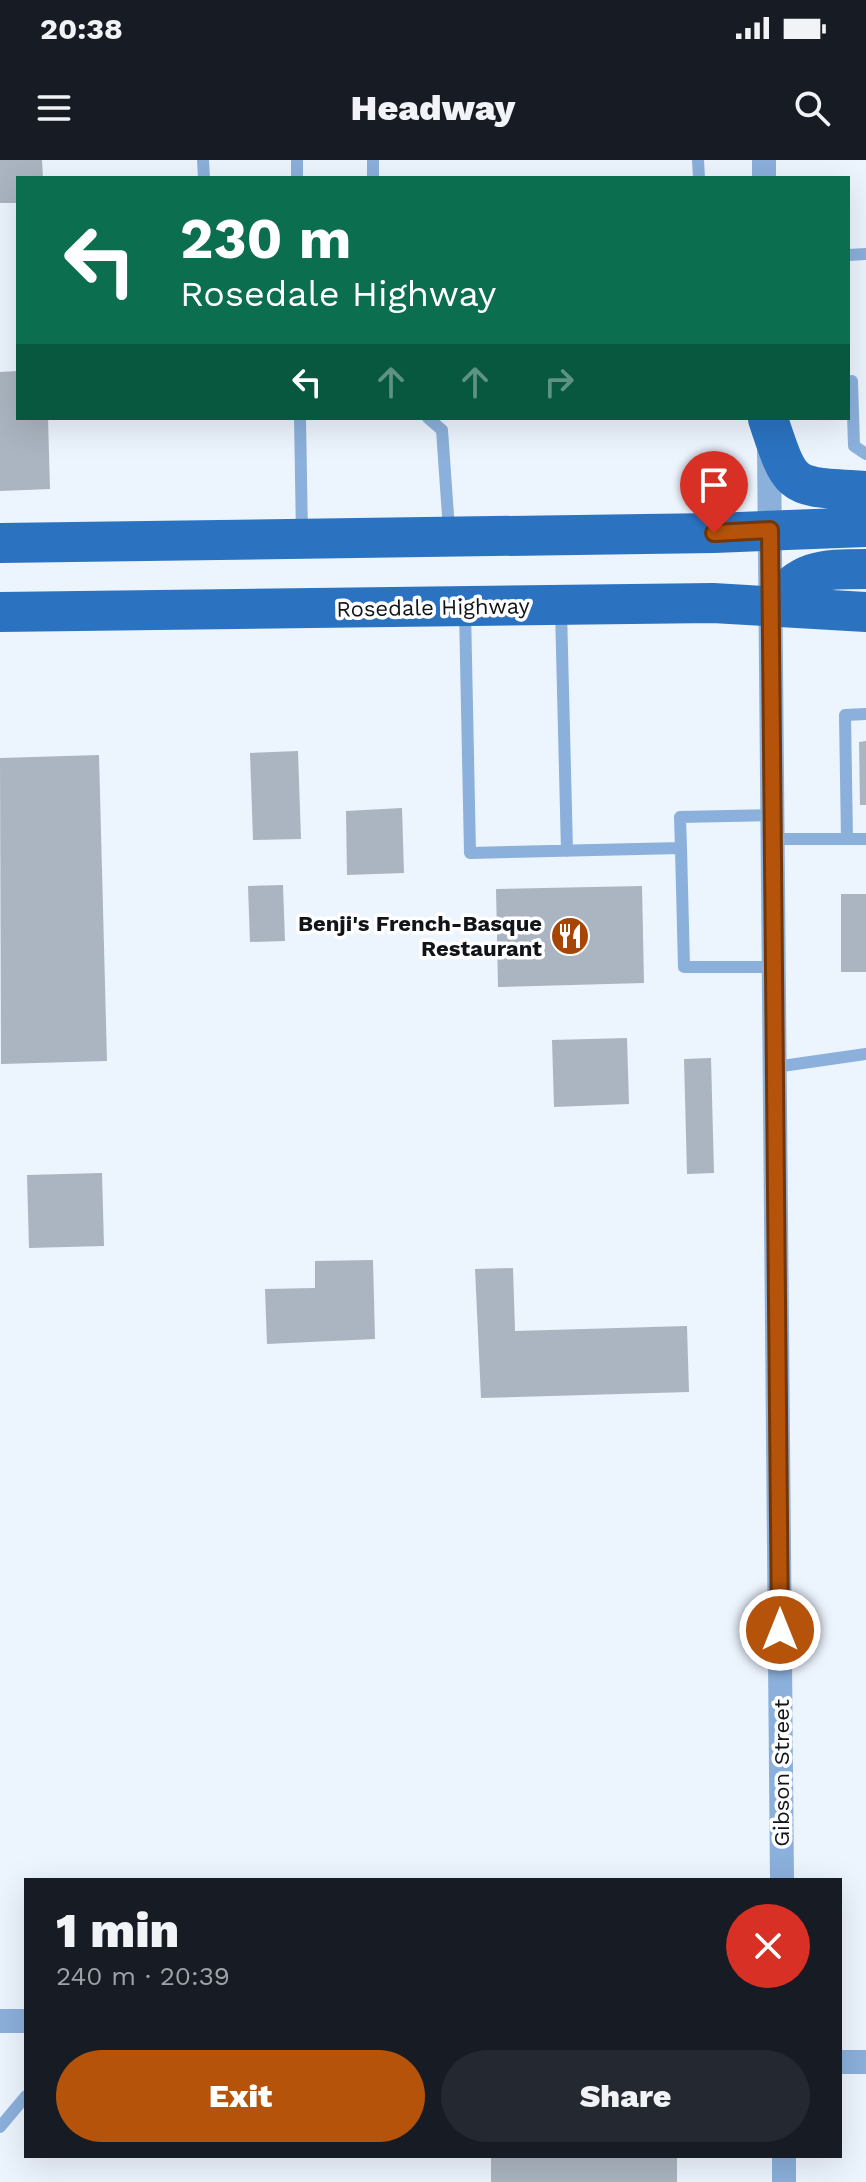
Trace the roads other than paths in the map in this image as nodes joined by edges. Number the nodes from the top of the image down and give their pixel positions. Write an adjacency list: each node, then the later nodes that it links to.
1 (850, 381): 2 (lane); 7 (lane)
2 (866, 381)
3 (300, 420): 12 (lane)
4 (430, 420): 11 (lane)
5 (768, 420): 10 (street, Gibson Street)
6 (769, 420): 8 (main road)
7 (866, 454)
8 (866, 491)
9 (866, 527): 10 (main road)
10 (770, 530): 11 (main road); 17 (street, Gibson Street)
11 (449, 537): 12 (main road)
12 (302, 538): 13 (main road)
13 (0, 543)
14 (866, 569): 17 (main road)
15 (561, 605): 16 (main road, Rosedale Highway); 17 (main road, Rosedale Highway); 25 (lane)
16 (465, 607): 18 (main road, Rosedale Highway); 25 (lane)
17 (771, 608): 19 (main road, Rosedale Highway); 21 (street, Gibson Street)
18 (0, 612)
19 (866, 612)
20 (866, 714): 22 (lane)
21 (773, 827): 22 (lane); 24 (lane); 26 (street, Gibson Street)
22 (847, 839): 23 (lane)
23 (866, 839)
24 (681, 848): 25 (lane); 26 (lane)
25 (567, 851)
26 (774, 967): 28 (street, Gibson Street)
27 (866, 1054): 28 (lane)
28 (775, 1067): 29 (street, Gibson Street)
29 (782, 1878)
30 (0, 2021): 31 (street)
31 (24, 2021)
32 (842, 2062): 33 (street)
33 (866, 2062)
34 (24, 2098): 35 (lane)
35 (0, 2127)
36 (784, 2158): 37 (street)
37 (784, 2182)

